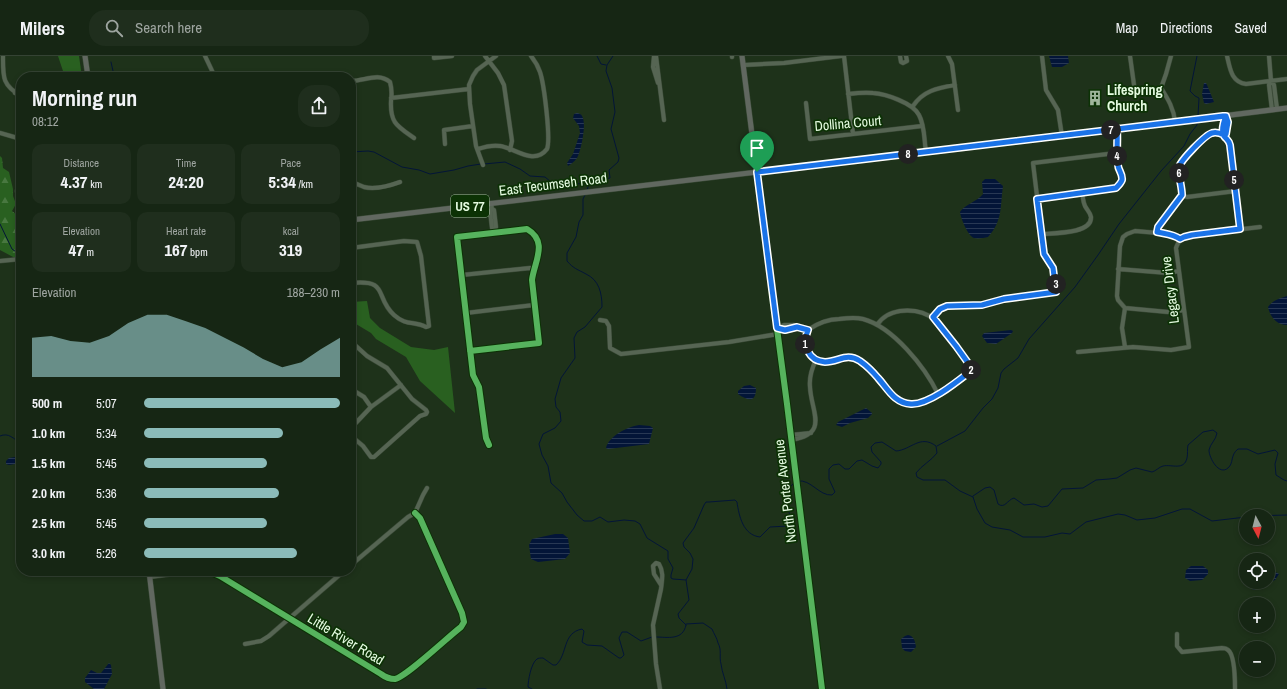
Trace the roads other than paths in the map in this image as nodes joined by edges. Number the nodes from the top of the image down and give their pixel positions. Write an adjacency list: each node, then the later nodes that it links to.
1 (85, 56): 22 (main road)
2 (205, 56): 23 (street)
3 (452, 56): 18 (street)
4 (485, 56): 20 (street)
5 (496, 56): 20 (street)
6 (531, 56): 52 (street)
7 (655, 56): 39 (street)
8 (742, 56): 21 (main road, North Porter Avenue)
9 (842, 56): 21 (street); 31 (street)
10 (900, 56): 11 (street)
11 (906, 56)
12 (948, 56): 27 (street)
13 (1042, 56): 47 (street)
14 (1130, 56): 28 (street)
15 (1171, 56): 28 (street)
16 (1227, 56): 26 (street)
17 (1269, 56): 26 (street)
18 (434, 57)
19 (2, 58): 30 (street)
20 (489, 61): 29 (street); 52 (street)
21 (744, 65): 56 (main road, North Porter Avenue)
22 (87, 72)
23 (213, 72)
24 (1287, 79): 26 (street)
25 (356, 81): 32 (street)
26 (1272, 81): 36 (street)
27 (955, 86): 34 (street); 37 (street)
28 (1161, 88): 40 (street)
29 (469, 89): 32 (street); 41 (street)
30 (15, 93)
31 (848, 94): 34 (street); 45 (street)
32 (392, 98): 49 (street)
33 (806, 103): 45 (street, Dollina Court)
34 (913, 106): 42 (street)
35 (1287, 108): 36 (main road, US 77)
36 (1275, 109): 38 (main road, US 77)
37 (958, 110)
38 (1226, 116): 40 (main road, US 77); 46 (street)
39 (664, 120)
40 (1175, 122): 43 (main road, US 77)
41 (473, 126): 50 (street); 51 (street)
42 (922, 126): 45 (street, Dollina Court); 53 (street)
43 (1117, 129): 47 (main road, US 77); 54 (street)
44 (0, 133): 48 (street)
45 (853, 134)
46 (1224, 135): 59 (street); 61 (street)
47 (1062, 136): 53 (main road, US 77)
48 (16, 138)
49 (414, 138)
50 (445, 144)
51 (478, 150): 52 (street); 55 (street)
52 (510, 150)
53 (926, 152): 56 (main road, US 77)
54 (1116, 153): 60 (street); 62 (street)
55 (483, 164)
56 (757, 172): 63 (main road, East Tecumseh Road / US 77); 79 (main road, North Porter Avenue)
57 (400, 182): 58 (street)
58 (356, 184)
59 (1236, 191): 61 (street); 66 (street)
60 (1082, 193): 62 (street); 69 (street)
61 (1182, 195): 68 (street)
62 (1037, 199): 69 (street)
63 (492, 206): 64 (main road, East Tecumseh Road / US 77); 67 (street)
64 (356, 220)
65 (1260, 227): 66 (street, Legacy Drive)
66 (1240, 229): 70 (street, Legacy Drive)
67 (495, 231): 74 (street); 77 (street)
68 (1157, 232): 70 (street); 75 (street)
69 (1042, 234): 84 (street)
70 (1180, 239): 76 (street, Legacy Drive)
71 (356, 247): 78 (street)
72 (16, 260): 73 (street)
73 (0, 262)
74 (535, 269): 77 (street); 80 (street)
75 (1118, 269): 76 (street); 81 (street)
76 (1179, 271): 82 (street, Legacy Drive)
77 (462, 275): 83 (street)
78 (356, 283)
79 (772, 291): 87 (street, North Porter Avenue)
80 (534, 305): 83 (street); 92 (street)
81 (1125, 308): 82 (street); 91 (street)
82 (1184, 310): 91 (street, Legacy Drive)
83 (466, 313): 92 (street)
84 (933, 317): 86 (street); 97 (street)
85 (600, 320): 89 (street)
86 (877, 325): 88 (street); 97 (street)
87 (777, 328): 88 (street); 89 (street, North Porter Avenue)
88 (808, 330): 94 (street)
89 (778, 334): 100 (street, North Porter Avenue)
90 (356, 346): 95 (street)
91 (1125, 347): 93 (street)
92 (470, 351): 102 (street)
93 (1078, 352)
94 (816, 360): 97 (street); 100 (street)
95 (401, 385): 98 (street); 101 (street)
96 (356, 392): 98 (street)
97 (938, 394)
98 (372, 407): 99 (street)
99 (356, 423)
100 (791, 438): 116 (street, North Porter Avenue)
101 (356, 440)
102 (489, 446)
103 (427, 488): 104 (street)
104 (415, 513): 105 (street); 111 (street, Little River Road)
105 (356, 561)
106 (158, 576): 109 (street)
107 (220, 576): 111 (street, Little River Road)
108 (338, 576): 111 (street)
109 (150, 577): 114 (main road)
110 (661, 585): 110 (street); 115 (street)
111 (289, 618): 113 (street)
112 (1177, 634): 117 (street)
113 (245, 644)
114 (163, 689)
115 (660, 689)
116 (822, 689)
117 (1236, 689)

